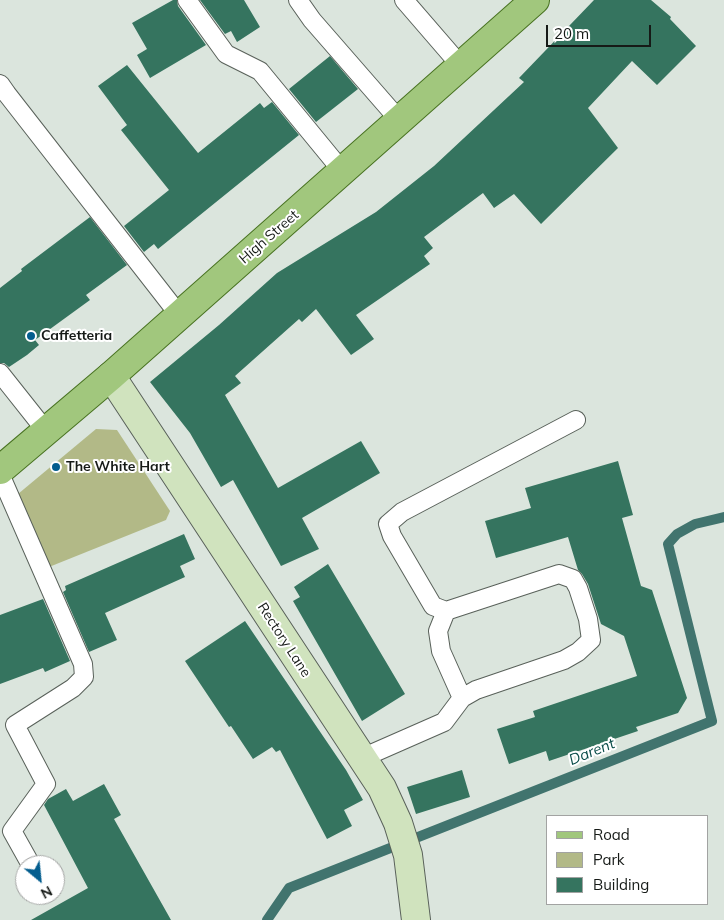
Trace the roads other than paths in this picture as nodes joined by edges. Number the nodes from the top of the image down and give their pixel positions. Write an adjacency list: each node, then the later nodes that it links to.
1 (187, 0): 8 (lane)
2 (298, 0): 7 (lane)
3 (404, 0): 5 (lane)
4 (535, 0): 5 (main road, High Street)
5 (461, 66): 7 (main road, High Street)
6 (0, 84): 9 (lane)
7 (400, 121): 8 (main road, High Street)
8 (343, 172): 9 (main road, High Street)
9 (180, 316): 11 (main road, High Street)
10 (0, 372): 13 (lane)
11 (111, 376): 13 (main road, High Street); 18 (street, Rectory Lane)
12 (576, 420): 16 (lane)
13 (46, 431): 14 (main road, High Street)
14 (0, 470)
15 (0, 474): 19 (lane)
16 (446, 611): 17 (lane); 17 (lane)
17 (462, 698): 18 (lane)
18 (362, 758): 20 (street, Rectory Lane)
19 (25, 855)
20 (416, 920)

